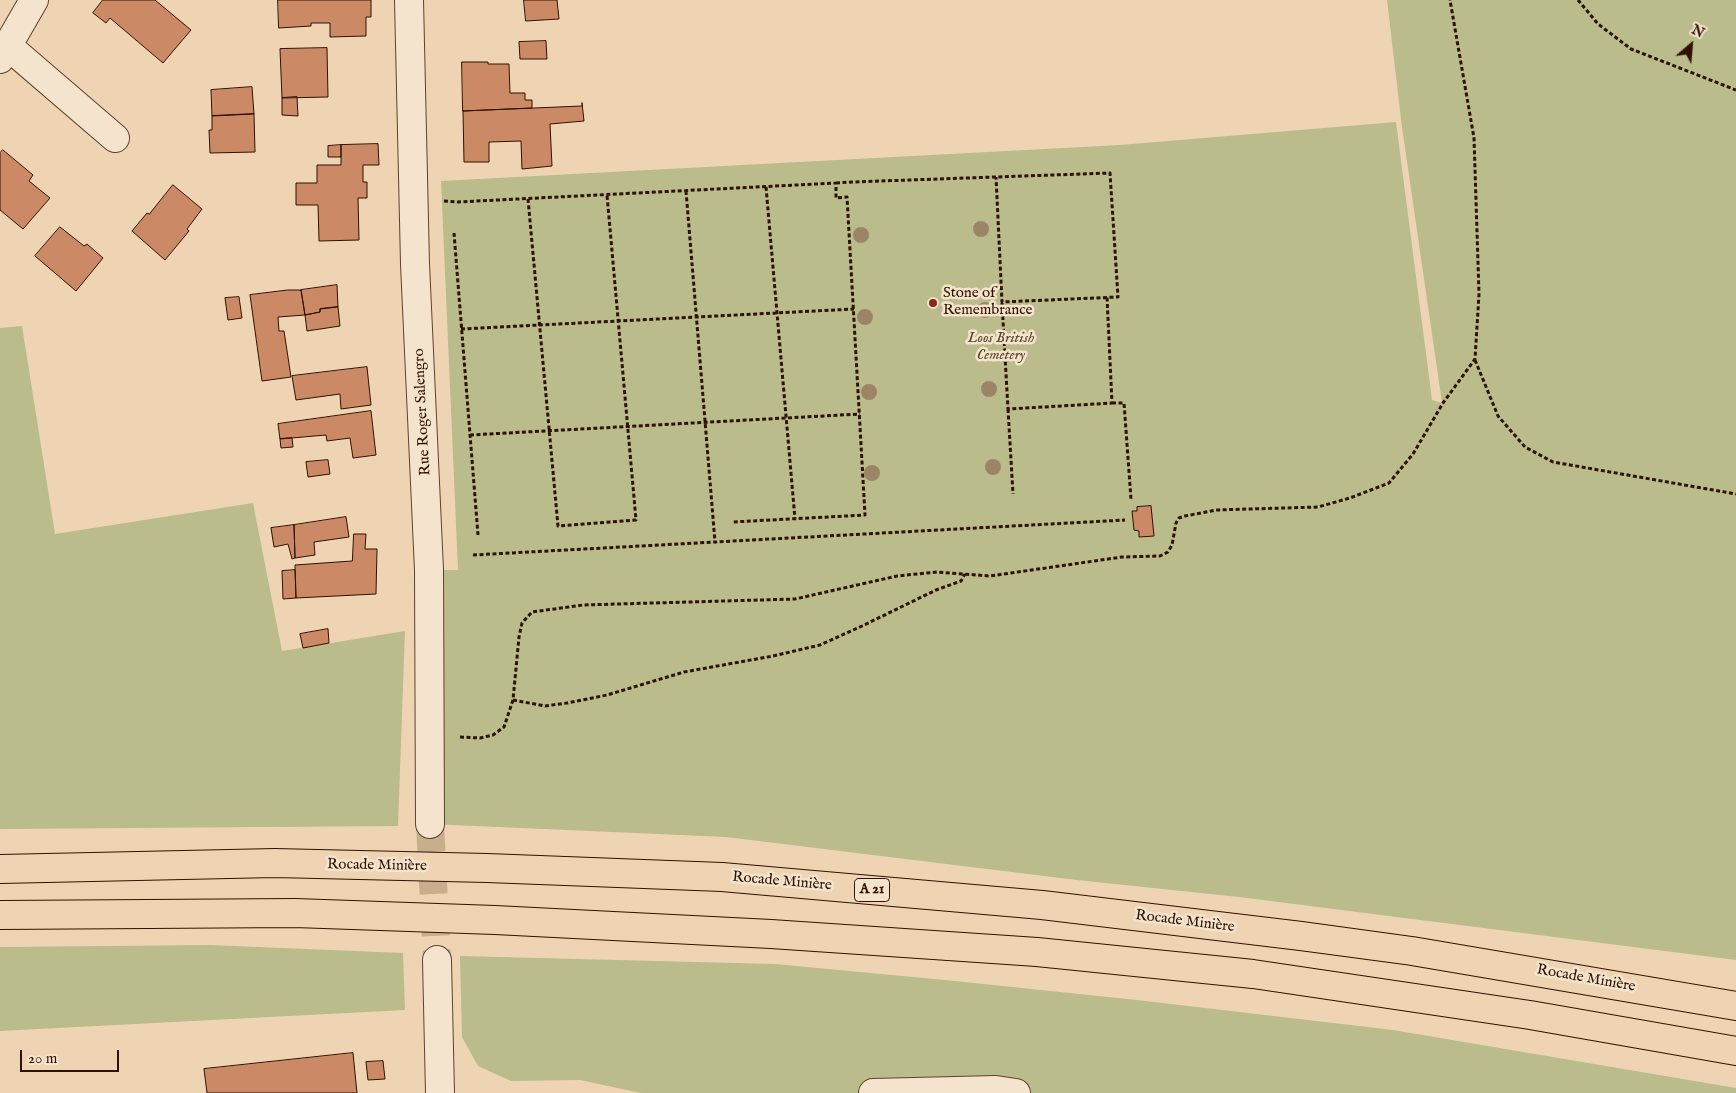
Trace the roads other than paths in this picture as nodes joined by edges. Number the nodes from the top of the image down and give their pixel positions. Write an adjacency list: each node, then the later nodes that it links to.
1 (34, 0): 3 (street)
2 (409, 0): 5 (street, Rue Roger Salengro)
3 (4, 52): 4 (street)
4 (115, 138)
5 (430, 824)
6 (0, 870): 9 (highway, Rocade Minière / A 21)
7 (0, 915): 10 (highway)
8 (437, 960): 11 (street)
9 (1736, 1006)
10 (1736, 1051)
11 (440, 1093)
12 (873, 1093): 13 (street)
13 (1016, 1093)

